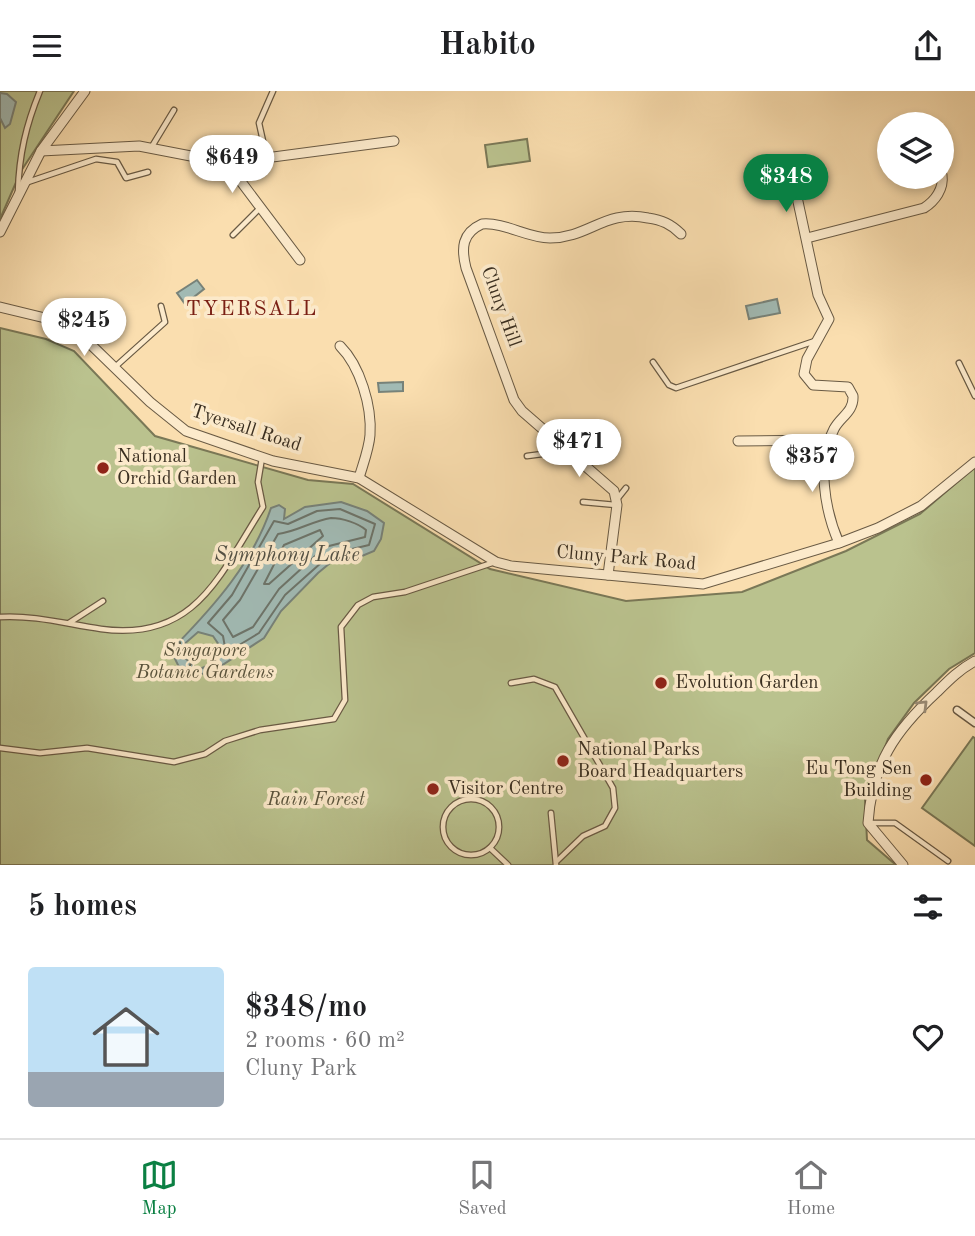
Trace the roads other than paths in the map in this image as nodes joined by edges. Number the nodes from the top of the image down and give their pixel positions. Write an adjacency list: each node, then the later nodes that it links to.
1 (40, 91): 14 (lane)
2 (85, 91): 7 (street)
3 (273, 91): 8 (lane)
4 (174, 110): 6 (lane)
5 (394, 141): 8 (street)
6 (150, 148): 7 (street); 9 (street)
7 (41, 151): 12 (street)
8 (267, 160): 9 (street)
9 (227, 163): 15 (street)
10 (148, 172): 12 (lane)
11 (794, 183): 19 (street)
12 (24, 184): 14 (street)
13 (940, 189): 19 (street)
14 (18, 194): 16 (street)
15 (261, 208): 18 (lane); 20 (street)
16 (0, 232)
17 (681, 235): 31 (street, Cluny Hill)
18 (233, 236)
19 (807, 238): 23 (street)
20 (300, 260)
21 (162, 306): 27 (lane)
22 (0, 307): 27 (street, Tyersall Road)
23 (820, 340): 25 (lane); 29 (street)
24 (340, 347): 35 (street)
25 (653, 362)
26 (960, 363): 28 (lane)
27 (115, 367): 33 (street, Tyersall Road)
28 (975, 396)
29 (830, 440): 30 (street); 39 (street)
30 (738, 441)
31 (561, 446): 32 (lane); 38 (street, Cluny Hill)
32 (527, 456)
33 (262, 458): 35 (street, Tyersall Road); 44 (lane)
34 (975, 462): 39 (street, Cluny Park Road)
35 (359, 478): 40 (street, Tyersall Road)
36 (625, 488): 38 (lane)
37 (583, 502): 38 (lane)
38 (617, 502): 41 (street)
39 (839, 543): 41 (street, Cluny Park Road)
40 (496, 562): 41 (street, Cluny Park Road); 49 (lane)
41 (608, 575)
42 (103, 601): 44 (lane)
43 (0, 617): 44 (lane)
44 (69, 623)
45 (975, 661): 51 (street, one-way to 45)
46 (511, 683): 54 (lane)
47 (957, 710): 48 (street)
48 (971, 721)
49 (0, 748)
50 (551, 813): 54 (lane)
51 (868, 823): 53 (lane); 56 (street)
52 (490, 848): 52 (lane); 55 (lane)
53 (948, 861)
54 (557, 863)
55 (508, 865)
56 (903, 865)

